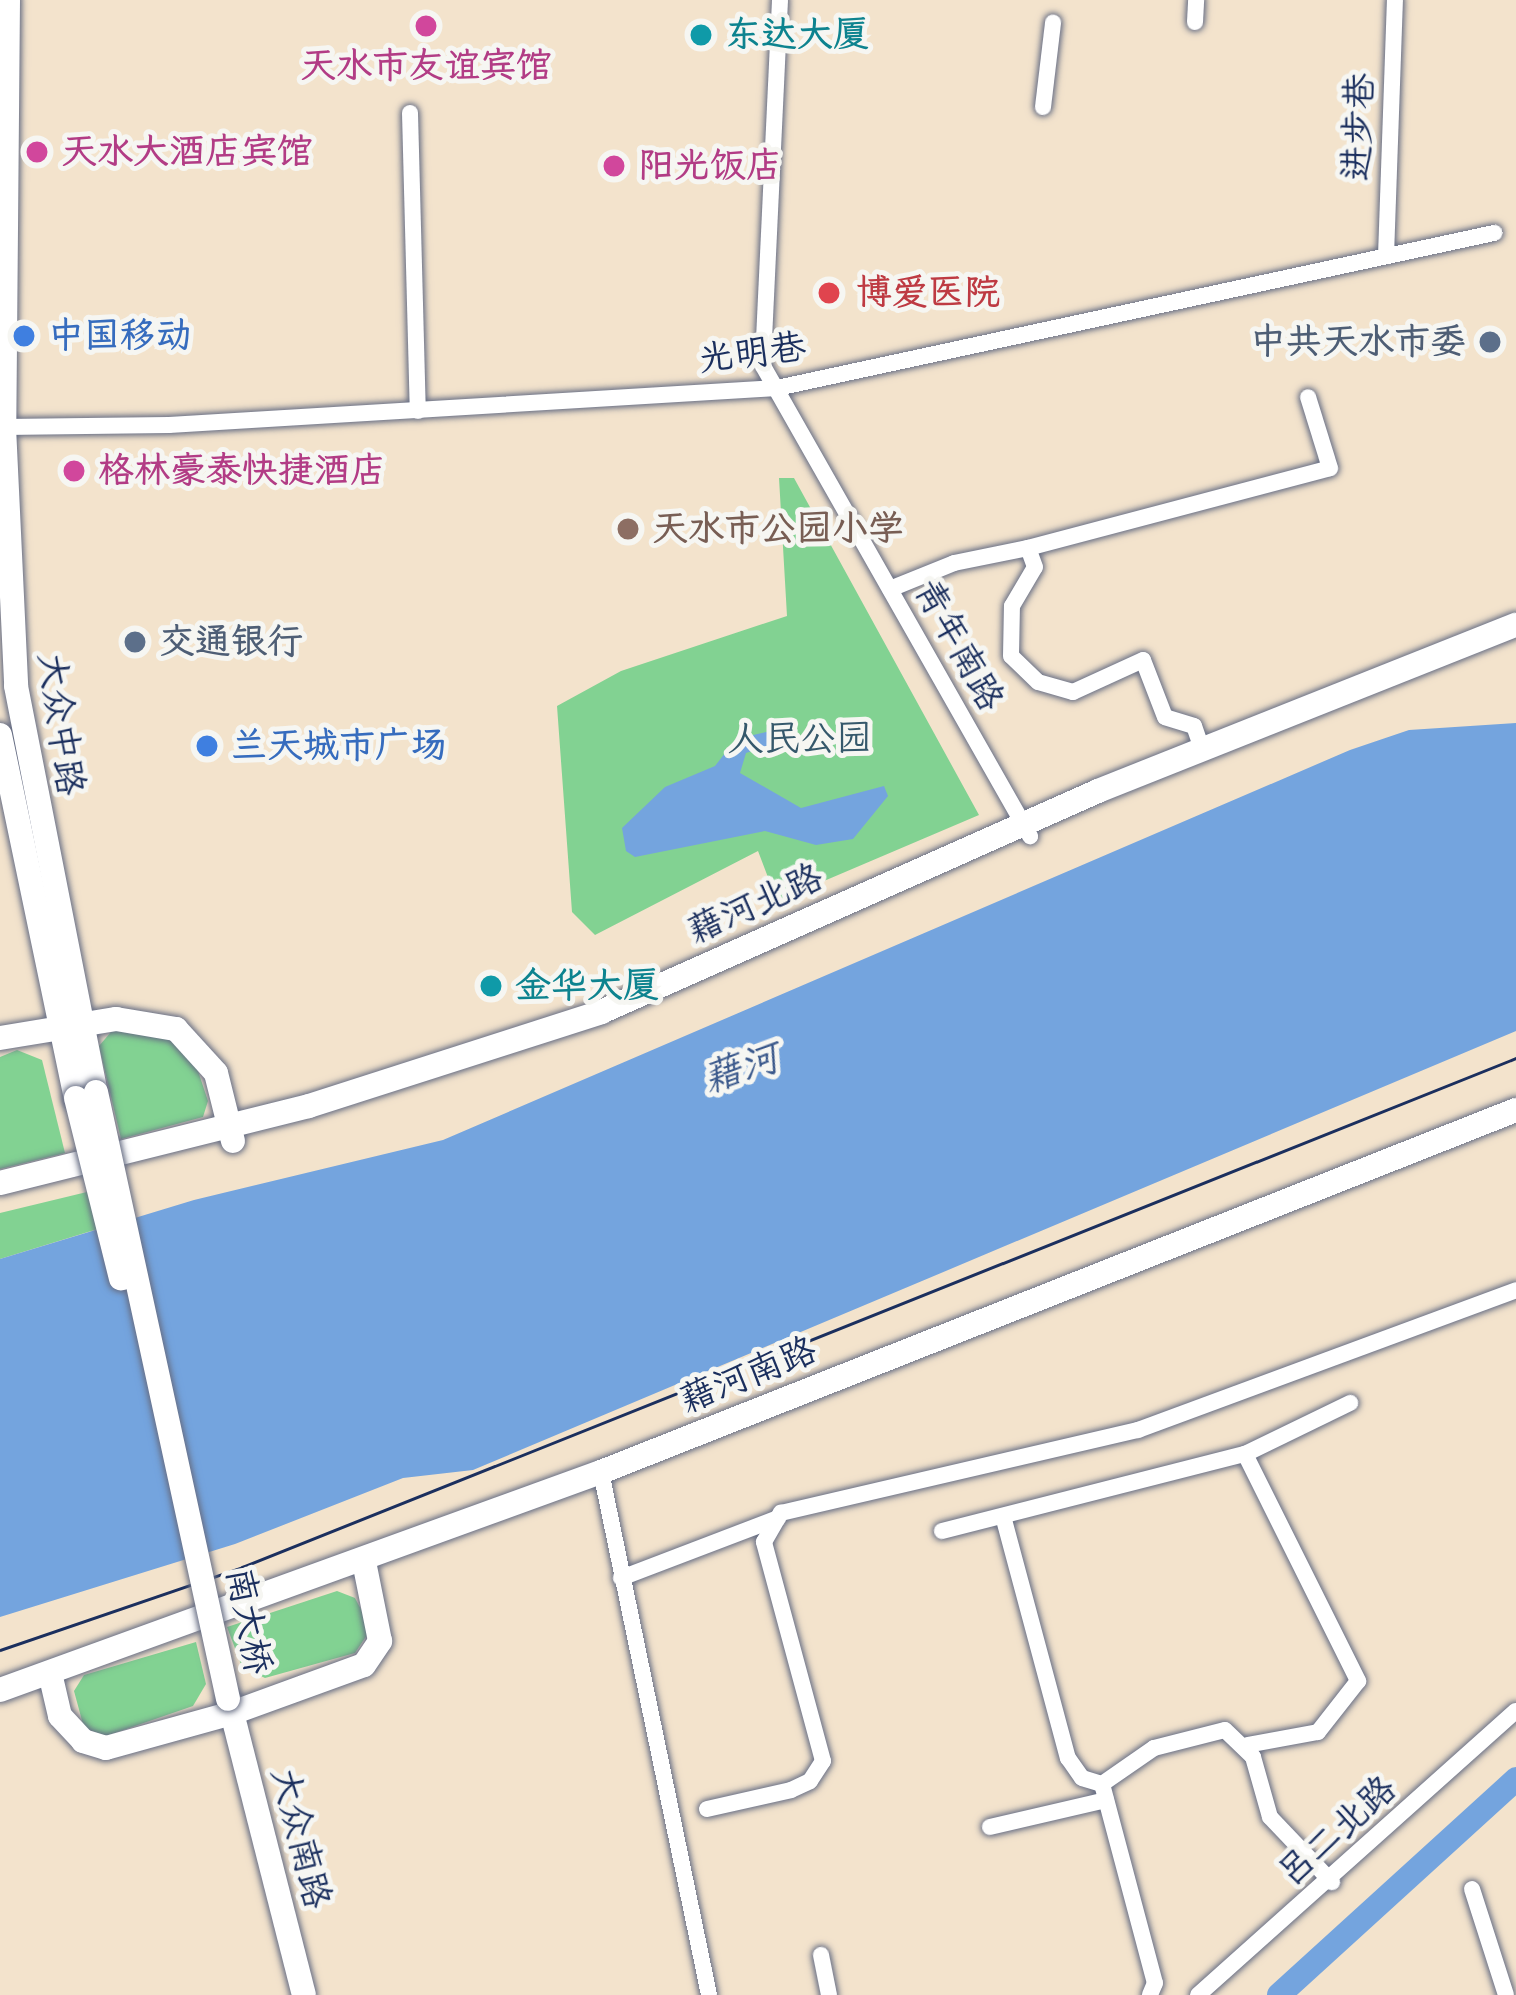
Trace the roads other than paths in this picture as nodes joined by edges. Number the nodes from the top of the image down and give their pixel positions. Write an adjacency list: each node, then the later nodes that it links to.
1 (8, 0): 8 (main road, 大众中路)
2 (780, 0): 12 (street, 青年南路)
3 (1196, 0): 5 (street)
4 (1395, 0): 11 (street, 进步巷)
5 (1195, 22)
6 (1053, 23): 7 (street)
7 (1043, 107)
8 (4, 112): 15 (main road, 大众中路)
9 (410, 113): 14 (street)
10 (1493, 233): 11 (street, 光明巷)
11 (1386, 256): 12 (street, 光明巷)
12 (777, 388): 14 (street, 光明巷); 17 (street, 青年南路)
13 (1307, 397): 16 (street)
14 (418, 411): 15 (street, 光明巷)
15 (4, 428): 23 (main road, 大众中路)
16 (1028, 548): 17 (street); 21 (street)
17 (890, 589): 22 (street, 青年南路)
18 (1516, 625): 21 (main road, 藉河北路)
19 (1516, 639): 22 (main road, 藉河北路)
20 (0, 735): 23 (main road, 大众中路)
21 (1202, 749): 22 (main road, 藉河北路)
22 (1026, 830): 27 (main road, 藉河北路)
23 (69, 1025): 24 (main road); 25 (main road, 大众中路); 27 (main road)
24 (0, 1038)
25 (86, 1095): 41 (main road, 南大桥, bridge)
26 (1516, 1110): 33 (main road, 藉河南路)
27 (231, 1134): 28 (main road, 藉河北路); 29 (main road, 藉河北路)
28 (0, 1183)
29 (0, 1197)
30 (1516, 1290): 35 (street)
31 (1350, 1403): 32 (street)
32 (1245, 1454): 34 (street); 43 (street)
33 (601, 1472): 37 (main road, 藉河南路); 38 (street)
34 (1003, 1516): 36 (street); 44 (street)
35 (778, 1518): 38 (street); 45 (street)
36 (942, 1531)
37 (364, 1562): 39 (main road, 藉河南路); 41 (main road)
38 (622, 1578): 51 (street)
39 (50, 1673): 40 (main road, 藉河南路); 41 (main road)
40 (0, 1690)
41 (230, 1706): 50 (main road, 大众南路)
42 (1516, 1711): 47 (street, 吕二北路)
43 (1247, 1745): 44 (street); 47 (street)
44 (1104, 1792): 46 (street); 53 (street)
45 (706, 1809)
46 (990, 1827)
47 (1332, 1882): 54 (street, 吕二北路)
48 (1472, 1889): 55 (street)
49 (821, 1955): 52 (street)
50 (304, 1995)
51 (709, 1995)
52 (830, 1995)
53 (1150, 1995)
54 (1198, 1995)
55 (1506, 1995)

